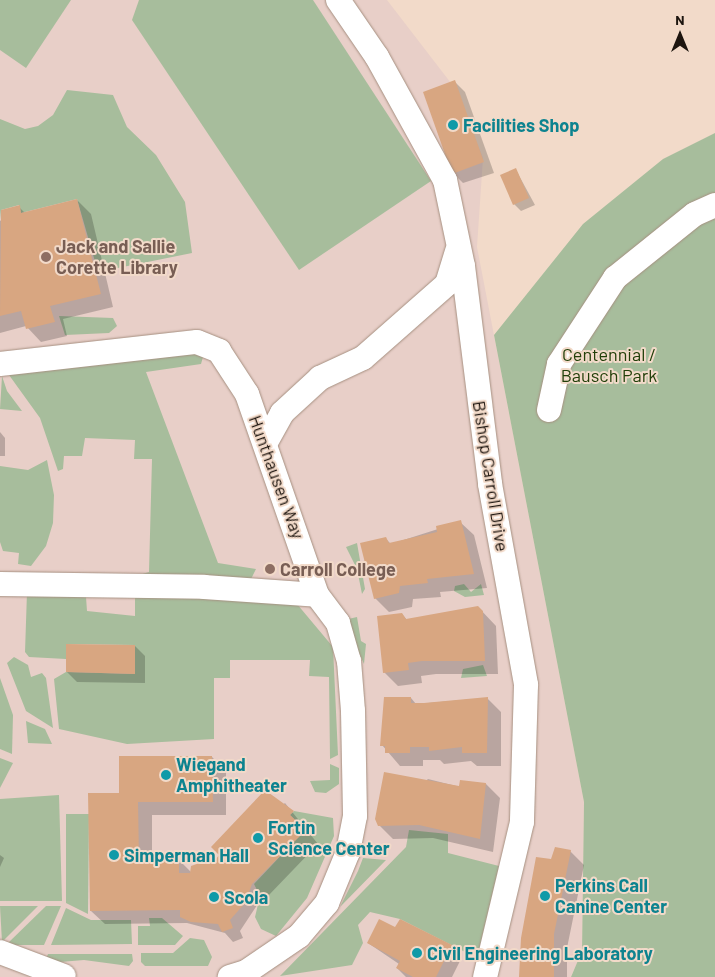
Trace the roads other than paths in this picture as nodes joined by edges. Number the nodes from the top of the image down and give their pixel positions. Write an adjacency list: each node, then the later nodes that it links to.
1 (338, 0): 3 (street, Bishop Carroll Drive)
2 (715, 205): 5 (street)
3 (458, 244): 6 (street); 12 (street, Bishop Carroll Drive)
4 (0, 364): 6 (street, Hunthausen Way)
5 (550, 410)
6 (265, 444): 8 (street, Hunthausen Way)
7 (0, 584): 8 (street)
8 (317, 595): 11 (street, Hunthausen Way)
9 (0, 952): 10 (street)
10 (64, 976)
11 (230, 977)
12 (485, 977)

